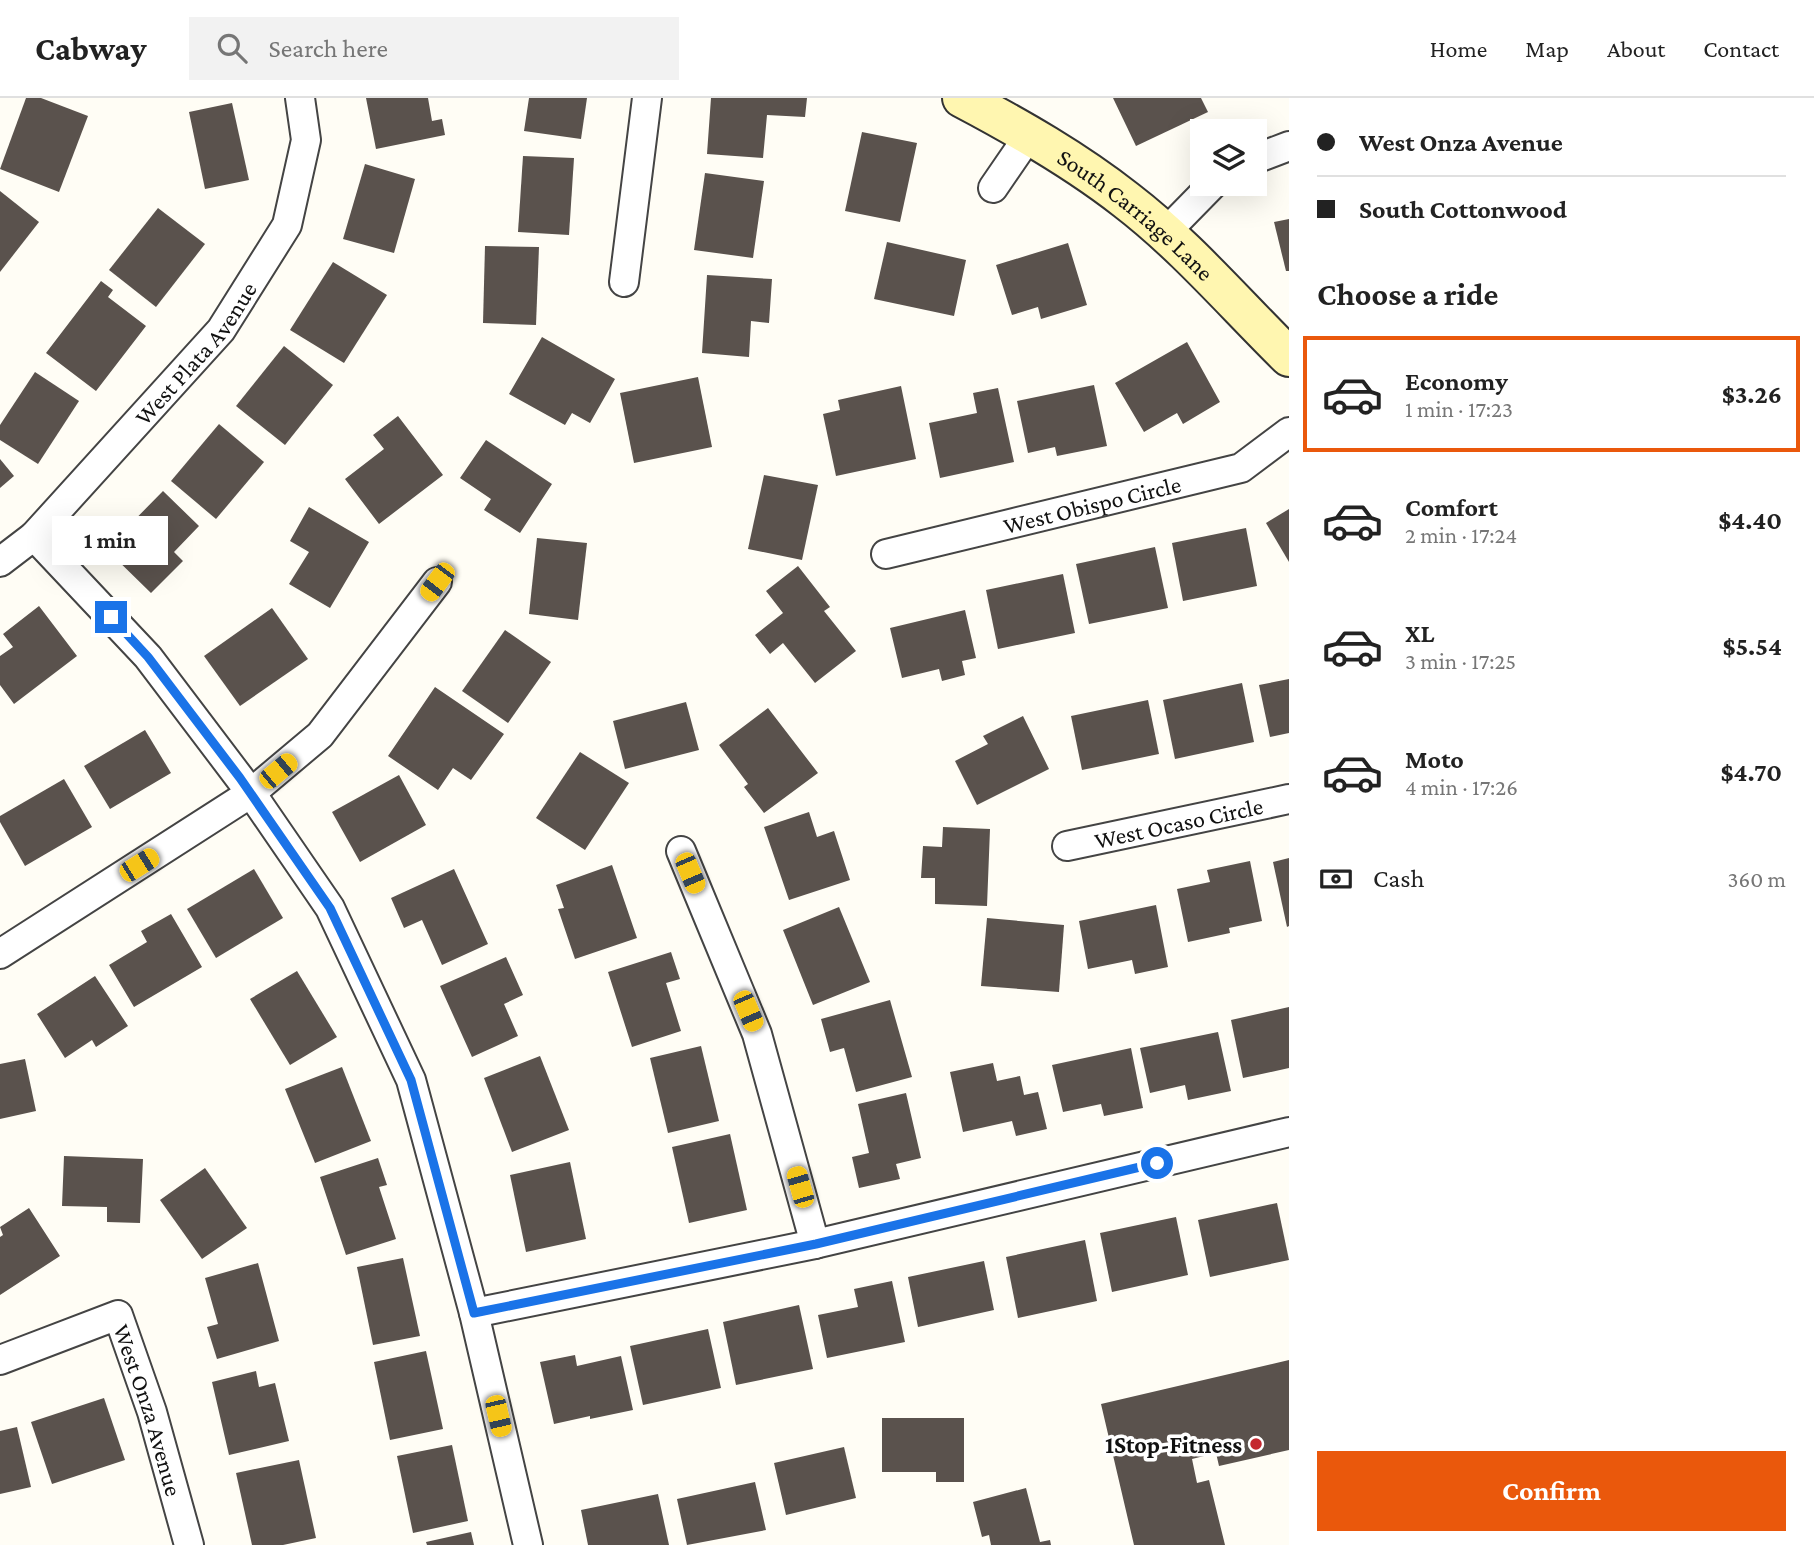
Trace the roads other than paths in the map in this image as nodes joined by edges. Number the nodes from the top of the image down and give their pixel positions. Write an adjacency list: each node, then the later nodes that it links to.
1 (300, 98): 13 (street, West Plata Avenue)
2 (647, 98): 10 (street)
3 (962, 98): 4 (street, South Carriage Lane)
4 (1030, 134): 7 (street); 9 (street, South Carriage Lane)
5 (1289, 146): 6 (street)
6 (1267, 154)
7 (993, 188)
8 (1201, 196): 9 (street)
9 (1165, 233): 11 (street, South Carriage Lane)
10 (624, 282)
11 (1289, 357)
12 (1289, 432): 14 (street, West Obispo Circle)
13 (34, 536): 15 (street, West Plata Avenue); 17 (street)
14 (886, 554)
15 (0, 562)
16 (437, 582): 17 (street)
17 (251, 793): 21 (street); 24 (street)
18 (1289, 799): 19 (street, West Ocaso Circle)
19 (1067, 846)
20 (681, 851): 23 (street)
21 (0, 954)
22 (1289, 1132): 23 (street)
23 (816, 1244): 24 (street)
24 (474, 1313): 27 (street)
25 (0, 1360): 26 (street, West Onza Avenue)
26 (188, 1545)
27 (528, 1545)

